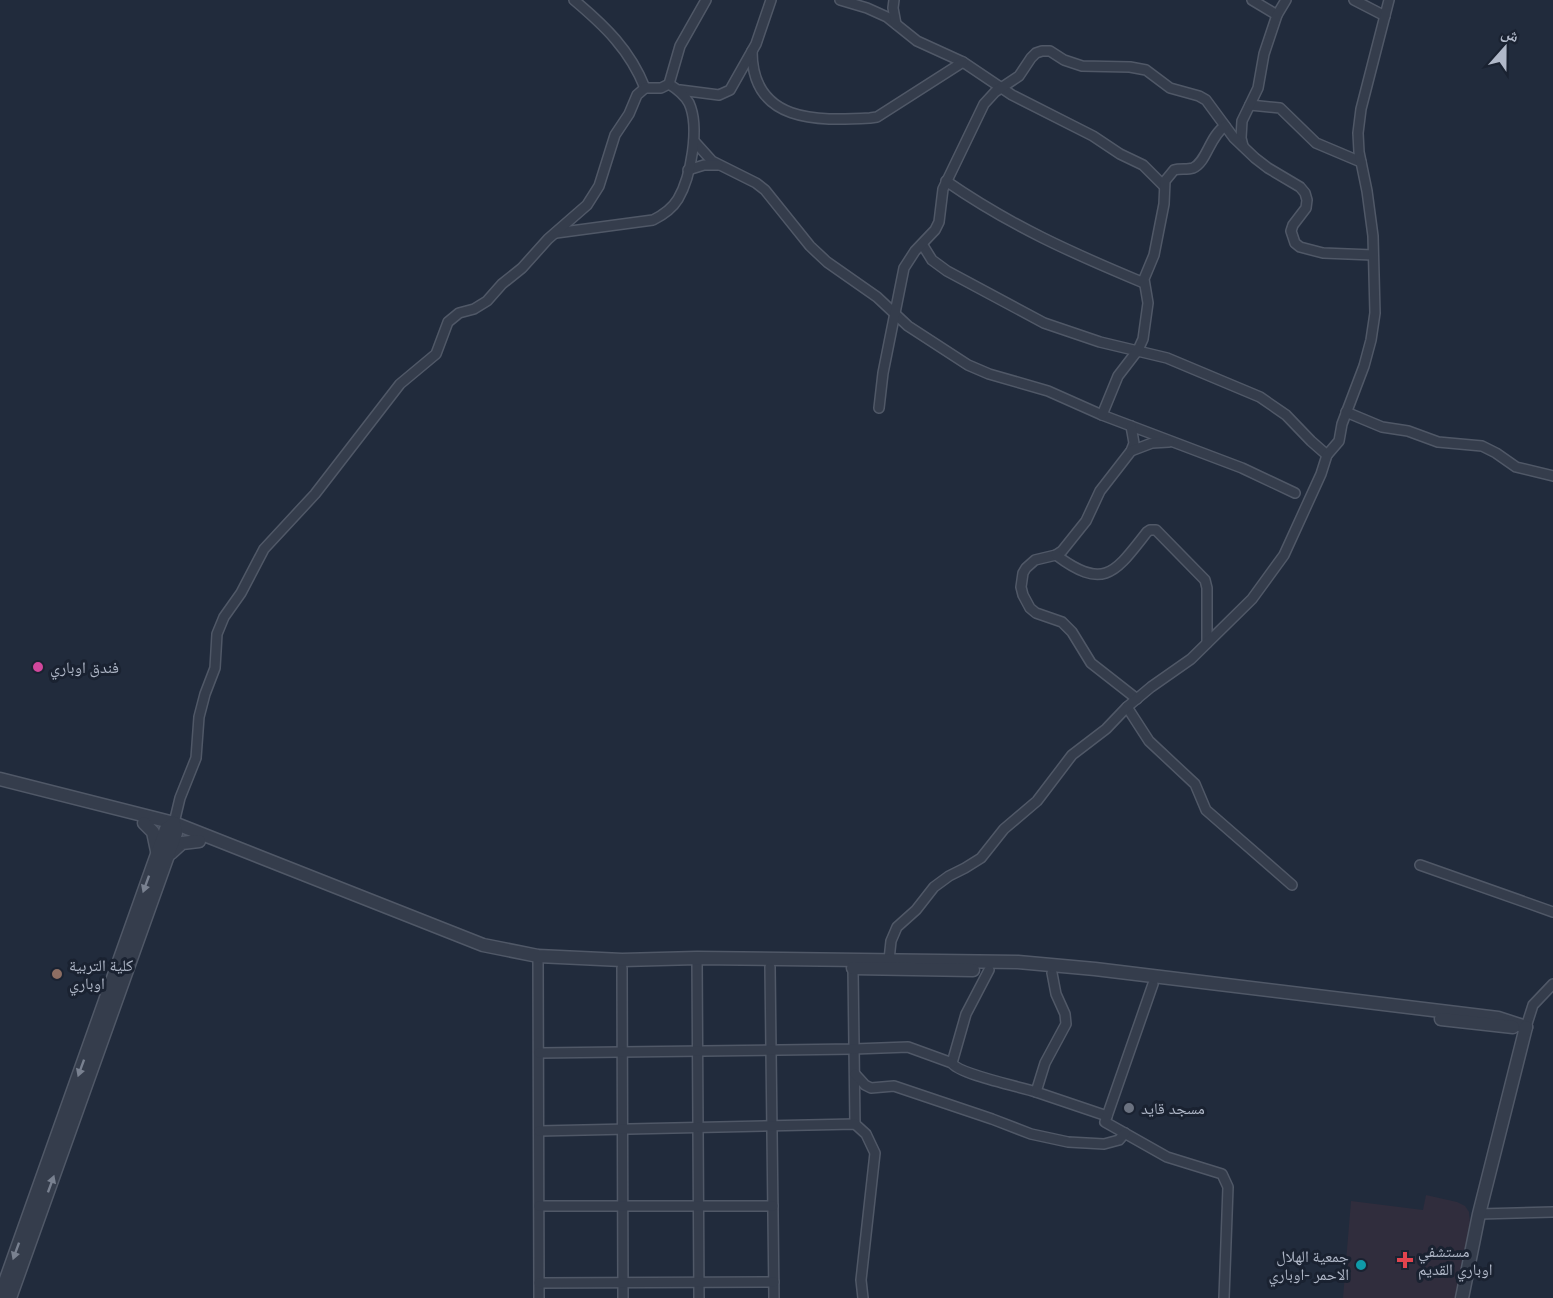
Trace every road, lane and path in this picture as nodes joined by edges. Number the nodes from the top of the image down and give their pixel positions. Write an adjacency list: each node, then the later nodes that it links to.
1 (574, 0): 16 (street)
2 (706, 0): 15 (street)
3 (771, 0): 13 (street)
4 (840, 0): 12 (street)
5 (894, 0): 12 (street)
6 (1252, 0): 10 (street)
7 (1286, 0): 10 (street)
8 (1354, 0): 11 (street)
9 (1389, 0): 11 (street)
10 (1277, 15): 18 (street)
11 (1385, 16): 22 (street)
12 (896, 24): 14 (street)
13 (752, 51): 14 (street); 15 (street)
14 (963, 62): 17 (street)
15 (673, 87): 16 (street); 20 (street)
16 (645, 88): 27 (street)
17 (1002, 88): 19 (street); 25 (street); 26 (street)
18 (1250, 105): 21 (street); 22 (street)
19 (1225, 126): 21 (street); 26 (street)
20 (694, 141): 23 (street); 24 (street)
21 (1244, 147): 29 (street)
22 (1361, 162): 29 (street)
23 (720, 165): 24 (street); 31 (street)
24 (688, 170): 27 (street)
25 (946, 181): 28 (street); 30 (street)
26 (1164, 186): 30 (street)
27 (556, 233): 49 (street)
28 (922, 244): 31 (street); 32 (street)
29 (1373, 255): 34 (street)
30 (1144, 283): 32 (street)
31 (895, 315): 33 (street); 35 (street)
32 (1138, 350): 35 (street); 39 (street)
33 (879, 408)
34 (1346, 412): 39 (street); 40 (street)
35 (1102, 415): 36 (street)
36 (1131, 426): 37 (street); 38 (street)
37 (1175, 442): 38 (street); 41 (street)
38 (1131, 451): 42 (street)
39 (1327, 455): 43 (street)
40 (1553, 476)
41 (1295, 493)
42 (1056, 555): 43 (street); 44 (street)
43 (1207, 643): 44 (street)
44 (1137, 699): 45 (street)
45 (1127, 707): 53 (street); 56 (street)
46 (0, 779): 49 (street)
47 (0, 788): 48 (street)
48 (144, 824): 49 (street); 51 (street)
49 (172, 828): 50 (street); 51 (street); 55 (street)
50 (199, 841): 51 (street); 55 (street)
51 (162, 855): 93 (street, one-way to 93); 94 (street, one-way to 51)
52 (1420, 865): 54 (street)
53 (1292, 885)
54 (1553, 912)
55 (538, 960): 57 (street); 59 (street); 72 (street)
56 (890, 960): 57 (street); 66 (street)
57 (697, 962): 58 (street); 59 (street); 70 (street)
58 (770, 967): 60 (street); 68 (street)
59 (622, 968): 71 (street)
60 (854, 968): 61 (street); 67 (street)
61 (989, 970): 62 (street); 73 (street)
62 (1052, 973): 63 (street); 75 (street)
63 (1153, 984): 65 (street); 76 (street)
64 (1553, 984): 66 (street)
65 (1497, 1026): 66 (street); 69 (street)
66 (1526, 1027): 69 (street)
67 (854, 1049): 68 (street); 73 (street); 74 (street)
68 (771, 1050): 70 (street); 78 (street)
69 (1520, 1050): 88 (street)
70 (698, 1051): 71 (street); 79 (street)
71 (622, 1052): 72 (street); 80 (street)
72 (538, 1053): 81 (street)
73 (952, 1063): 75 (street)
74 (855, 1074): 77 (street); 82 (street)
75 (1036, 1092): 76 (street)
76 (1107, 1116): 82 (street)
77 (855, 1124): 78 (street); 99 (street)
78 (772, 1126): 79 (street); 86 (street)
79 (698, 1128): 80 (street); 85 (street)
80 (622, 1130): 81 (street); 84 (street)
81 (539, 1131): 83 (street)
82 (1125, 1133): 100 (street)
83 (539, 1206): 84 (street); 91 (street)
84 (623, 1206): 85 (street); 92 (street)
85 (698, 1206): 86 (street); 89 (street)
86 (773, 1206): 90 (street)
87 (1553, 1212): 88 (street)
88 (1479, 1214): 101 (street)
89 (699, 1282): 90 (street); 92 (street); 97 (street)
90 (774, 1282): 98 (street)
91 (539, 1283): 92 (street); 95 (street)
92 (623, 1283): 96 (street)
93 (0, 1296)
94 (10, 1298)
95 (539, 1298)
96 (623, 1298)
97 (699, 1298)
98 (774, 1298)
99 (863, 1298)
100 (1224, 1298)
101 (1462, 1298)

